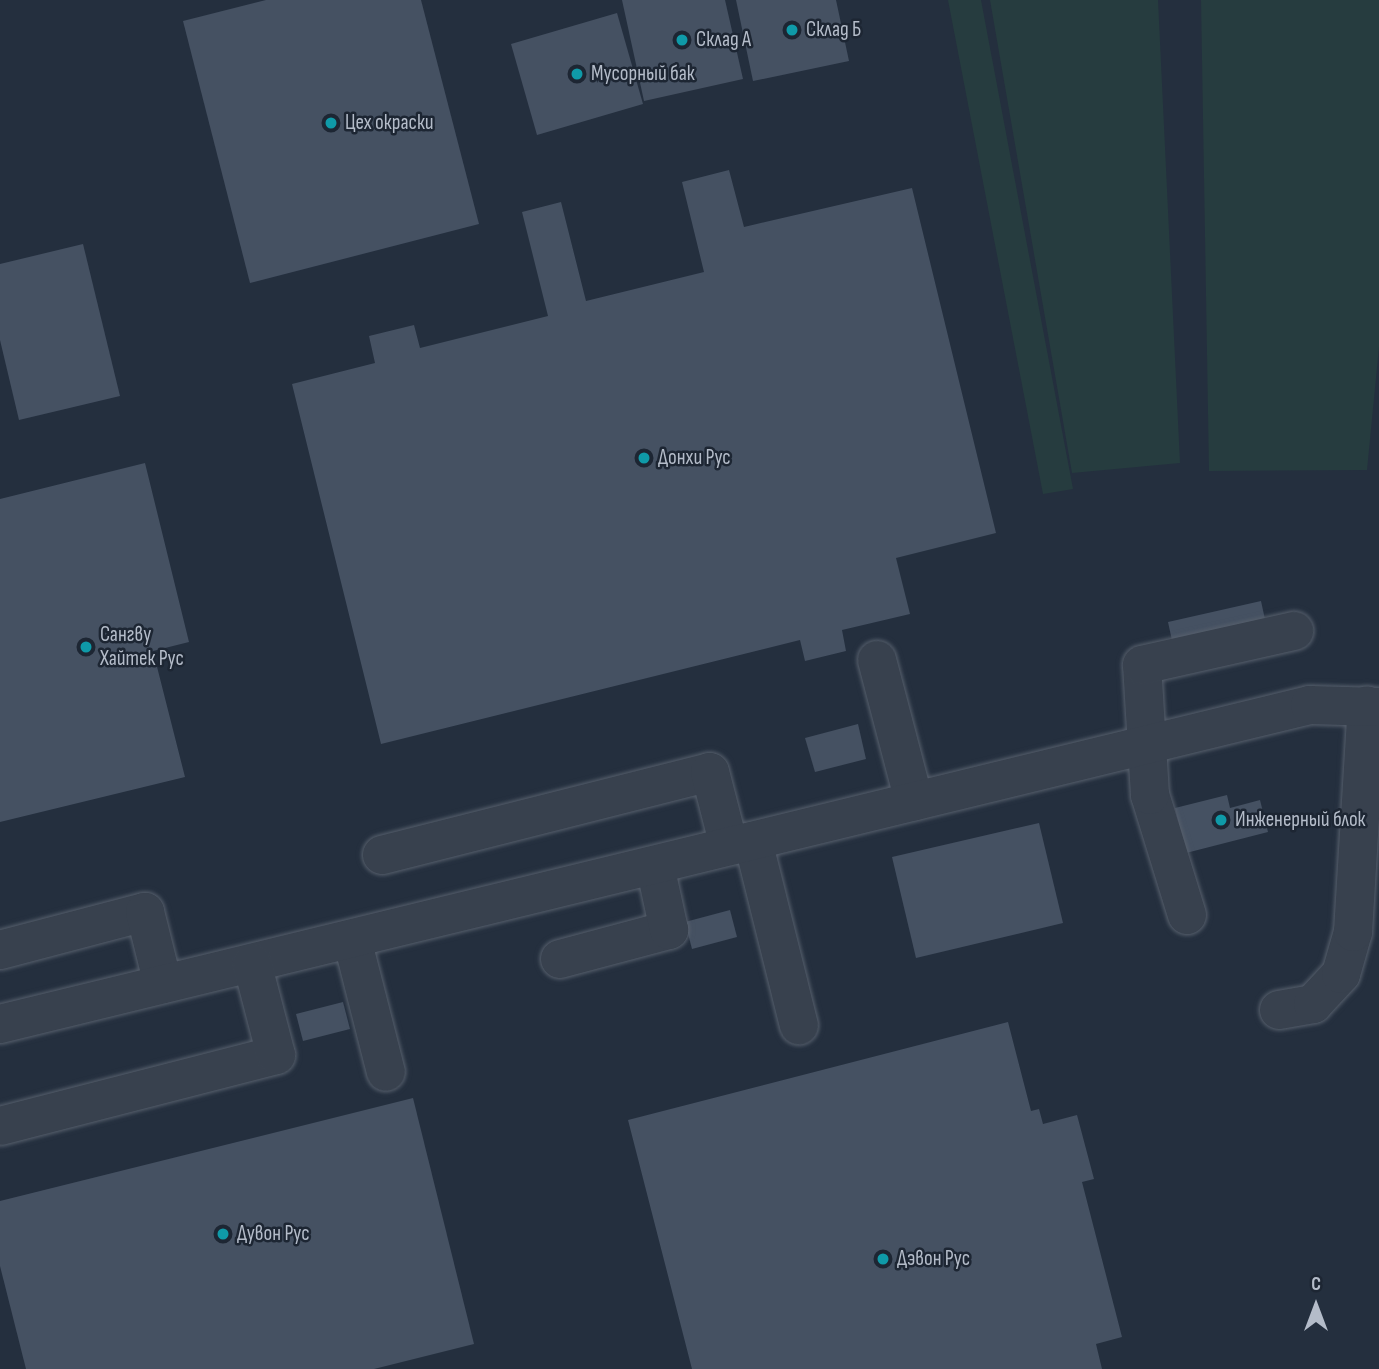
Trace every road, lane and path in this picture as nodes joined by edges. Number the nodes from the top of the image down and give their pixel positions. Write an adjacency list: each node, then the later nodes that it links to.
1 (1294, 631): 4 (street)
2 (877, 660): 5 (street)
3 (1373, 706): 4 (street); 15 (street)
4 (1149, 743): 5 (street); 9 (street)
5 (914, 801): 6 (street)
6 (741, 844): 7 (street); 8 (street); 17 (street)
7 (382, 855)
8 (655, 866): 10 (street); 12 (street)
9 (1187, 915)
10 (352, 939): 13 (street); 18 (street)
11 (0, 950): 14 (street)
12 (561, 959)
13 (252, 963): 14 (street); 19 (street)
14 (163, 984): 16 (street)
15 (1279, 1010)
16 (0, 1024)
17 (799, 1025)
18 (386, 1072)
19 (0, 1126)

